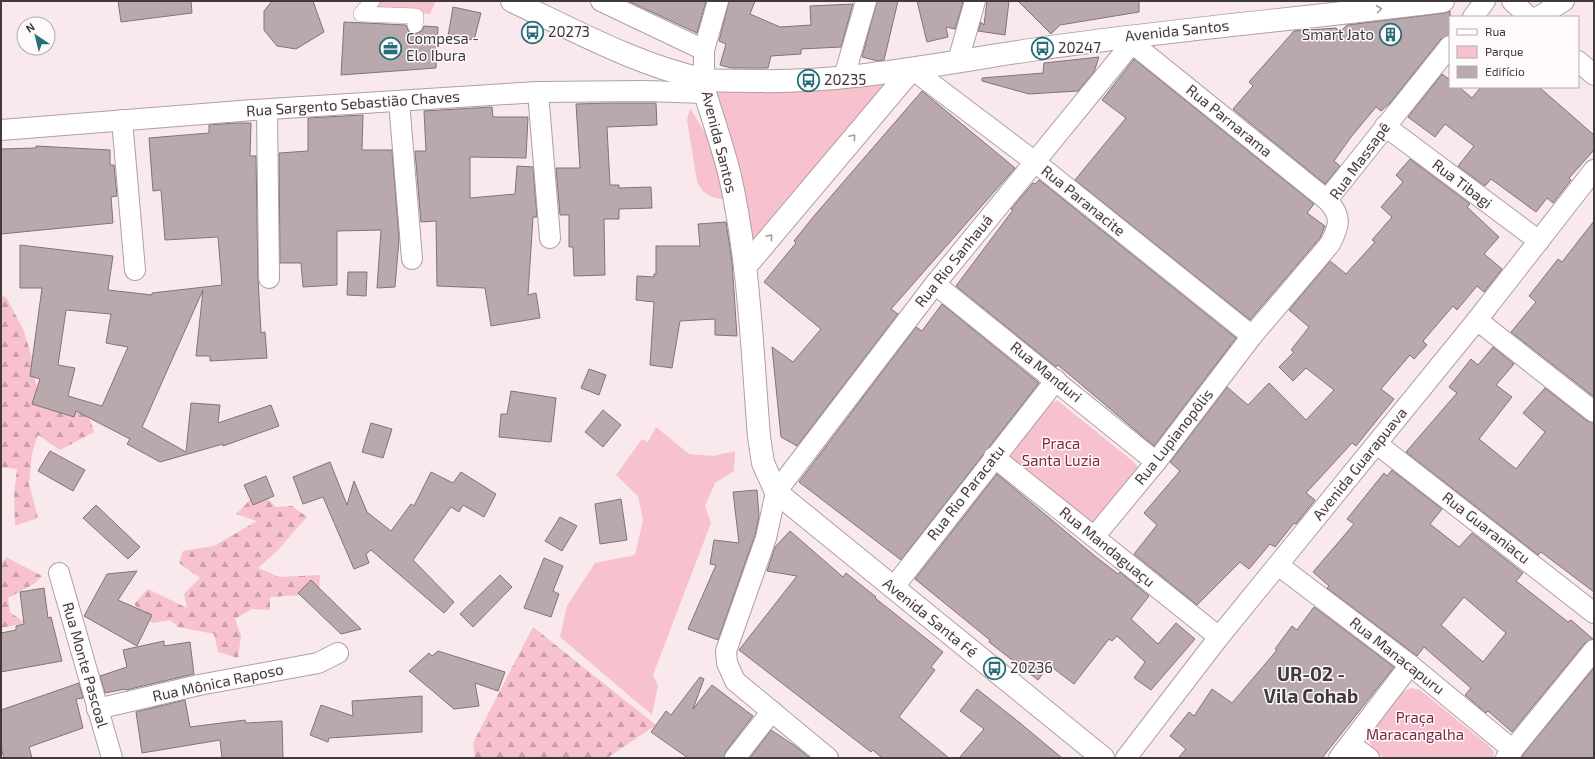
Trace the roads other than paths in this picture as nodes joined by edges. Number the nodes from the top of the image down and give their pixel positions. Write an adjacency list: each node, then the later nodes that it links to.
1 (372, 1): 15 (street)
2 (512, 1): 24 (main road)
3 (602, 1): 18 (street)
4 (718, 1): 18 (street)
5 (866, 1): 23 (street)
6 (975, 1): 19 (street)
7 (1443, 1): 11 (main road, Avenida Santos, one-way to 7)
8 (1485, 1): 12 (street)
9 (1512, 1): 13 (street)
10 (1564, 1): 14 (street)
11 (1344, 8): 16 (main road, Avenida Santos)
12 (1474, 16)
13 (1529, 16)
14 (1540, 16)
15 (415, 26)
16 (1128, 40): 19 (main road, Avenida Santos); 31 (street, Rua Rio Sanhauá); 33 (street, Rua Parnarama)
17 (1449, 47): 30 (street, Rua Massapê)
18 (704, 50): 24 (street)
19 (958, 61): 21 (main road, Avenida Santos)
20 (1579, 62): 22 (street)
21 (912, 69): 23 (main road, Avenida Santos); 31 (street, Rua Paranacite); 37 (main road, one-way to 21)
22 (1594, 75)
23 (844, 77): 24 (main road, Avenida Santos)
24 (705, 86): 25 (street, Rua Sargento Sebastião Chaves); 37 (main road, Avenida Santos)
25 (538, 92): 26 (street, Rua Sargento Sebastião Chaves); 34 (street)
26 (399, 101): 27 (street, Rua Sargento Sebastião Chaves); 36 (street)
27 (267, 110): 28 (street, Rua Sargento Sebastião Chaves); 39 (street)
28 (122, 120): 29 (street, Rua Sargento Sebastião Chaves); 38 (street)
29 (2, 125)
30 (1385, 126): 33 (street, Rua Massapê); 35 (street, Rua Tibagi)
31 (1035, 162): 40 (street, Rua Rio Sanhauá); 42 (street, Rua Paranacite)
32 (1594, 170): 35 (street, Avenida Guarapuava)
33 (1327, 200): 42 (street, Rua Massapê)
34 (550, 238)
35 (1539, 241): 41 (street, Avenida Guarapuava)
36 (412, 259)
37 (745, 267): 48 (main road, Avenida Santos)
38 (135, 270)
39 (269, 278)
40 (935, 284): 43 (street, Rua Manduri); 48 (street, Rua Rio Sanhauá)
41 (1478, 320): 44 (street); 45 (street, Avenida Guarapuava)
42 (1252, 336): 47 (street, Rua Lupianopôlis)
43 (1056, 380): 46 (street, Rua Rio Paracatu); 47 (street, Rua Manduri)
44 (1594, 412)
45 (1377, 444): 50 (street, Avenida Guarapuava); 53 (street, Rua Guaraniacu)
46 (994, 457): 49 (street, Rua Mandaguaçu); 52 (street, Rua Rio Paracatu)
47 (1156, 462): 49 (street, Rua Lupianopôlis)
48 (776, 492): 52 (main road, Avenida Santa Fé); 59 (street)
49 (1094, 538): 54 (street, Rua Mandaguaçu)
50 (1278, 565): 54 (street, Avenida Guarapuava); 57 (street, Rua Manacapuru)
51 (59, 573): 58 (street, Rua Monte Pascoal)
52 (893, 588): 65 (main road, Avenida Santa Fé)
53 (1594, 613)
54 (1219, 637): 66 (street, Avenida Guarapuava)
55 (1594, 650): 61 (street)
56 (338, 653): 58 (street, Rua Mônica Raposo)
57 (1410, 665): 60 (street); 61 (street, Rua Manacapuru)
58 (97, 709): 62 (street, Rua Monte Pascoal)
59 (772, 711): 63 (street); 64 (street)
60 (1344, 751): 67 (street)
61 (1510, 754)
62 (112, 758)
63 (735, 758)
64 (828, 758)
65 (1103, 758)
66 (1126, 758)
67 (1368, 758)

